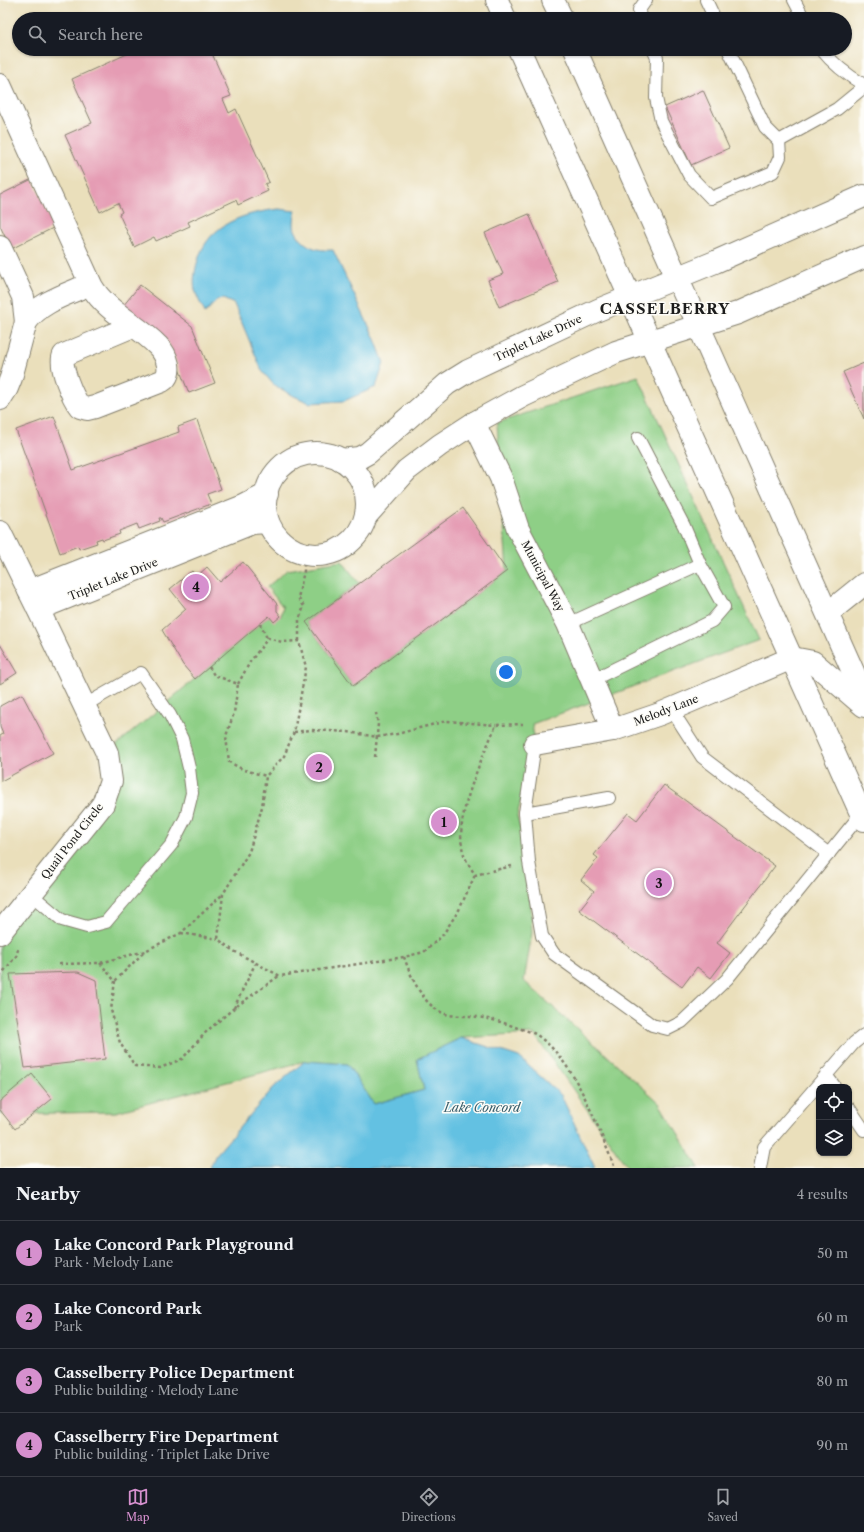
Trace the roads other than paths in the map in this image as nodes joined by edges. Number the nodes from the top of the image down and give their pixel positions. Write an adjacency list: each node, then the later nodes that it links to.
1 (497, 0): 6 (street)
2 (553, 0): 7 (street)
3 (646, 0): 8 (lane)
4 (706, 0): 9 (lane)
5 (794, 0): 10 (lane)
6 (502, 12)
7 (559, 12)
8 (639, 12)
9 (711, 12)
10 (800, 12)
11 (522, 56): 24 (street)
12 (578, 56): 22 (street)
13 (656, 56): 18 (lane)
14 (731, 56): 18 (lane)
15 (827, 56): 17 (lane)
16 (0, 85): 23 (street)
17 (864, 86): 18 (lane)
18 (779, 141)
19 (864, 196): 22 (street, Triplet Lake Drive)
20 (0, 246): 25 (street)
21 (864, 257): 27 (street)
22 (678, 277): 24 (street, Triplet Lake Drive); 27 (street)
23 (90, 284): 25 (street); 26 (street)
24 (630, 297): 28 (street); 32 (street, Triplet Lake Drive)
25 (26, 322): 29 (street)
26 (133, 326): 26 (street)
27 (700, 326): 28 (street); 40 (street)
28 (650, 341): 30 (street); 42 (street)
29 (0, 399)
30 (474, 423): 34 (street); 41 (street, Municipal Way)
31 (638, 438): 37 (lane)
32 (341, 460): 33 (street); 34 (street)
33 (267, 494): 35 (street); 39 (street)
34 (366, 516): 35 (street)
35 (268, 522): 39 (street, Triplet Lake Drive)
36 (0, 532): 39 (street)
37 (700, 564): 41 (lane); 43 (lane)
38 (864, 584): 40 (street)
39 (33, 600): 45 (street, Quail Pond Circle)
40 (828, 613): 44 (street)
41 (568, 624): 43 (street, Municipal Way)
42 (792, 658): 46 (street); 47 (street, Melody Lane); 52 (street)
43 (592, 680): 48 (street, Municipal Way)
44 (864, 696)
45 (85, 705): 54 (street, Quail Pond Circle); 54 (lane)
46 (864, 706)
47 (670, 709): 48 (street, Melody Lane); 53 (lane)
48 (613, 730): 49 (street, Melody Lane)
49 (534, 744): 51 (lane)
50 (609, 798): 51 (lane)
51 (525, 813): 53 (lane)
52 (863, 817): 53 (lane)
53 (829, 854)
54 (31, 894): 55 (street, Quail Pond Circle)
55 (0, 933)
56 (864, 1035): 57 (lane)
57 (826, 1075): 58 (lane); 61 (lane)
58 (833, 1084)
59 (852, 1112): 60 (lane)
60 (864, 1130)
61 (760, 1168)

